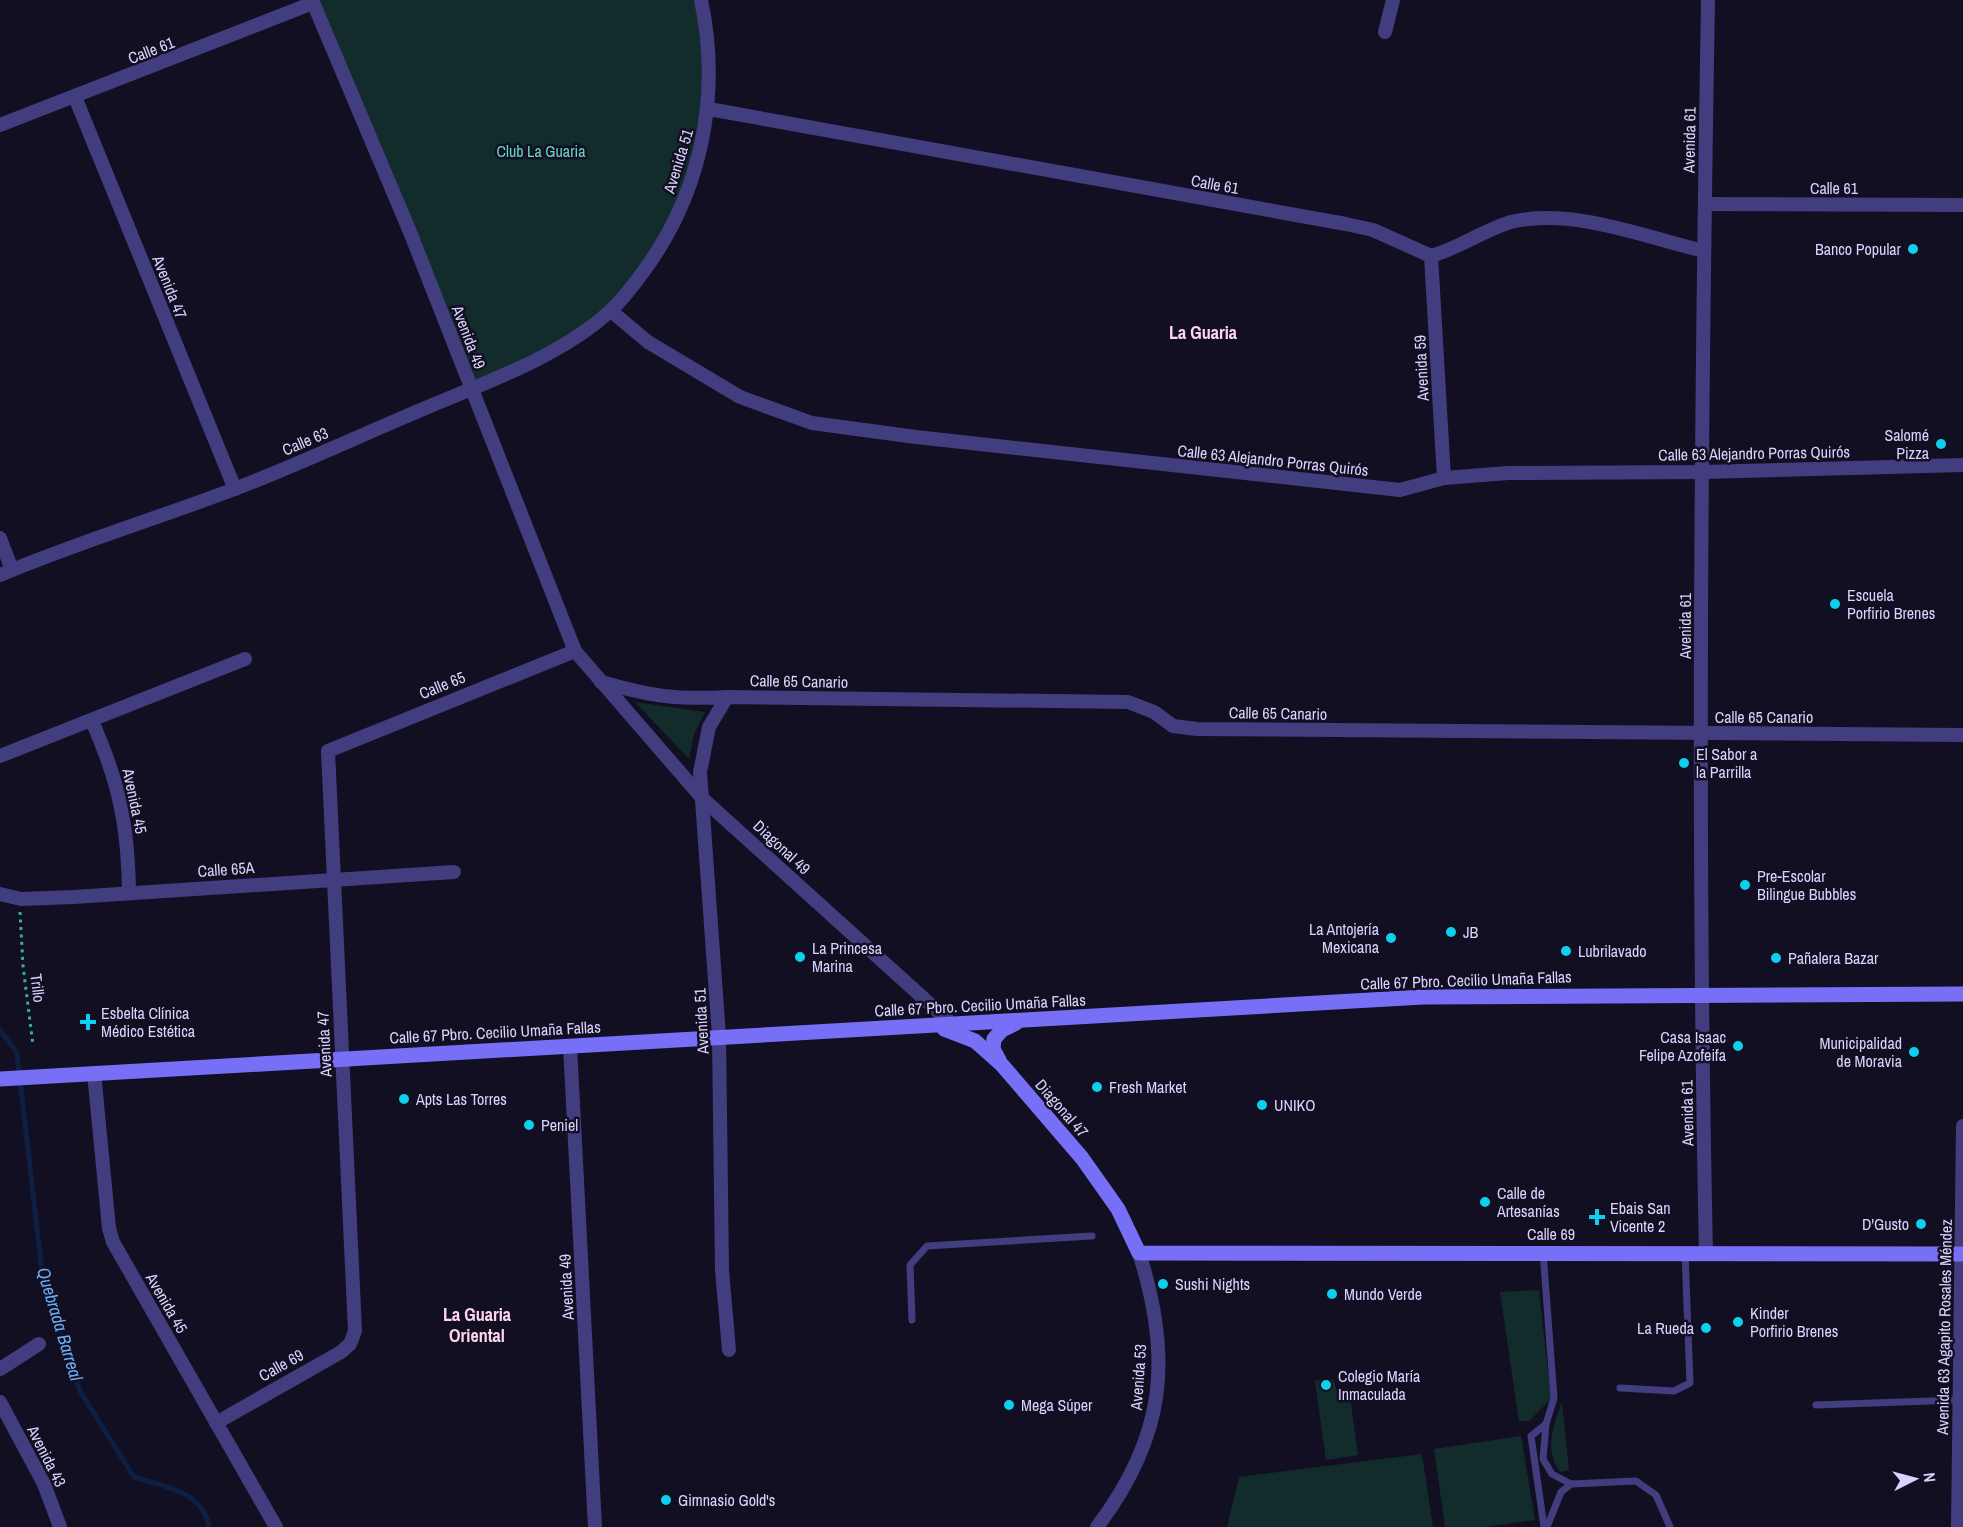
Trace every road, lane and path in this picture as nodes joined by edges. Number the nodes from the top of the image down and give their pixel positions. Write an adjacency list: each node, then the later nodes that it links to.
1 (701, 0): 7 (street, Avenida 51)
2 (1393, 0): 5 (street)
3 (1708, 0): 9 (street, Avenida 61)
4 (313, 2): 6 (street, Calle 61); 14 (street, Avenida 49)
5 (1386, 32)
6 (75, 97): 8 (street, Calle 61); 18 (street, Avenida 47)
7 (709, 109): 12 (street, Calle 61); 13 (street, Avenida 51)
8 (0, 125)
9 (1705, 204): 10 (street, Calle 61); 11 (street, Avenida 61)
10 (1963, 205)
11 (1704, 252): 12 (street); 16 (street, Avenida 61)
12 (1431, 256): 17 (street, Avenida 59)
13 (611, 311): 14 (street, Calle 63); 17 (street, Calle 63 Alejandro Porras Quirós)
14 (471, 388): 18 (street, Calle 63); 21 (street, Avenida 49)
15 (1963, 465): 16 (street, Calle 63 Alejandro Porras Quirós)
16 (1702, 472): 17 (street, Calle 63 Alejandro Porras Quirós); 26 (street, Avenida 61)
17 (1444, 478)
18 (235, 489): 20 (street, Calle 63)
19 (0, 538): 20 (street)
20 (6, 572)
21 (575, 651): 23 (street, Avenida 49); 29 (street, Calle 65)
22 (244, 659): 25 (street)
23 (601, 682): 24 (street, Calle 65 Canario); 30 (street, Diagonal 49)
24 (727, 697): 26 (street, Calle 65 Canario); 30 (street, Avenida 51)
25 (92, 721): 28 (street); 33 (street, Avenida 45)
26 (1701, 734): 27 (street, Calle 65 Canario); 36 (street, Avenida 61)
27 (1963, 735)
28 (0, 756)
29 (327, 756): 32 (street, Avenida 47)
30 (703, 799): 39 (street, Diagonal 49); 41 (street, Avenida 51)
31 (454, 872): 32 (street, Calle 65A)
32 (333, 879): 33 (street, Calle 65A); 44 (street, Avenida 47)
33 (129, 892): 35 (street, Calle 65A)
34 (0, 894): 35 (street, Calle 65A)
35 (21, 898): 42 (path, Trillo)
36 (1701, 994): 37 (main road, Calle 67 Pbro. Cecilio Umaña Fallas); 38 (main road, Calle 67 Pbro. Cecilio Umaña Fallas); 53 (street, Avenida 61)
37 (1963, 994)
38 (1020, 1021): 39 (main road, Calle 67 Pbro. Cecilio Umaña Fallas); 45 (main road)
39 (952, 1024): 40 (main road, Calle 67 Pbro. Cecilio Umaña Fallas)
40 (924, 1026): 41 (main road, Calle 67 Pbro. Cecilio Umaña Fallas); 45 (main road, Diagonal 47)
41 (719, 1036): 43 (main road, Calle 67 Pbro. Cecilio Umaña Fallas); 59 (street, Avenida 51)
42 (33, 1045)
43 (570, 1046): 44 (main road, Calle 67 Pbro. Cecilio Umaña Fallas); 71 (street, Avenida 49)
44 (342, 1059): 46 (main road, Calle 67 Pbro. Cecilio Umaña Fallas); 57 (street, Avenida 47)
45 (1002, 1065): 50 (main road, Diagonal 47)
46 (94, 1073): 47 (main road, Calle 67 Pbro. Cecilio Umaña Fallas); 65 (street, Avenida 45)
47 (0, 1079)
48 (1963, 1126): 54 (street, Avenida 63 Agapito Rosales Méndez)
49 (1092, 1236): 56 (lane)
50 (1139, 1252): 51 (main road, Calle 69); 72 (street, Avenida 53)
51 (1543, 1252): 52 (main road, Calle 69); 66 (lane)
52 (1685, 1253): 53 (main road, Calle 69); 61 (lane)
53 (1706, 1253): 54 (main road, Calle 69)
54 (1962, 1254): 55 (street, Avenida 63 Agapito Rosales Méndez)
55 (1962, 1315): 62 (street, Avenida 63 Agapito Rosales Méndez)
56 (912, 1320)
57 (355, 1330): 65 (street, Calle 69)
58 (39, 1344): 60 (street)
59 (729, 1350)
60 (0, 1369)
61 (1620, 1388)
62 (1959, 1400): 64 (lane); 68 (street, Avenida 63 Agapito Rosales Méndez)
63 (0, 1402): 69 (street, Avenida 43)
64 (1816, 1405)
65 (216, 1422): 70 (street, Avenida 45)
66 (1546, 1424): 67 (lane); 73 (lane)
67 (1571, 1484): 73 (lane); 74 (lane)
68 (1960, 1521)
69 (60, 1527)
70 (276, 1527)
71 (595, 1527)
72 (1097, 1527)
73 (1546, 1527)
74 (1670, 1527)

